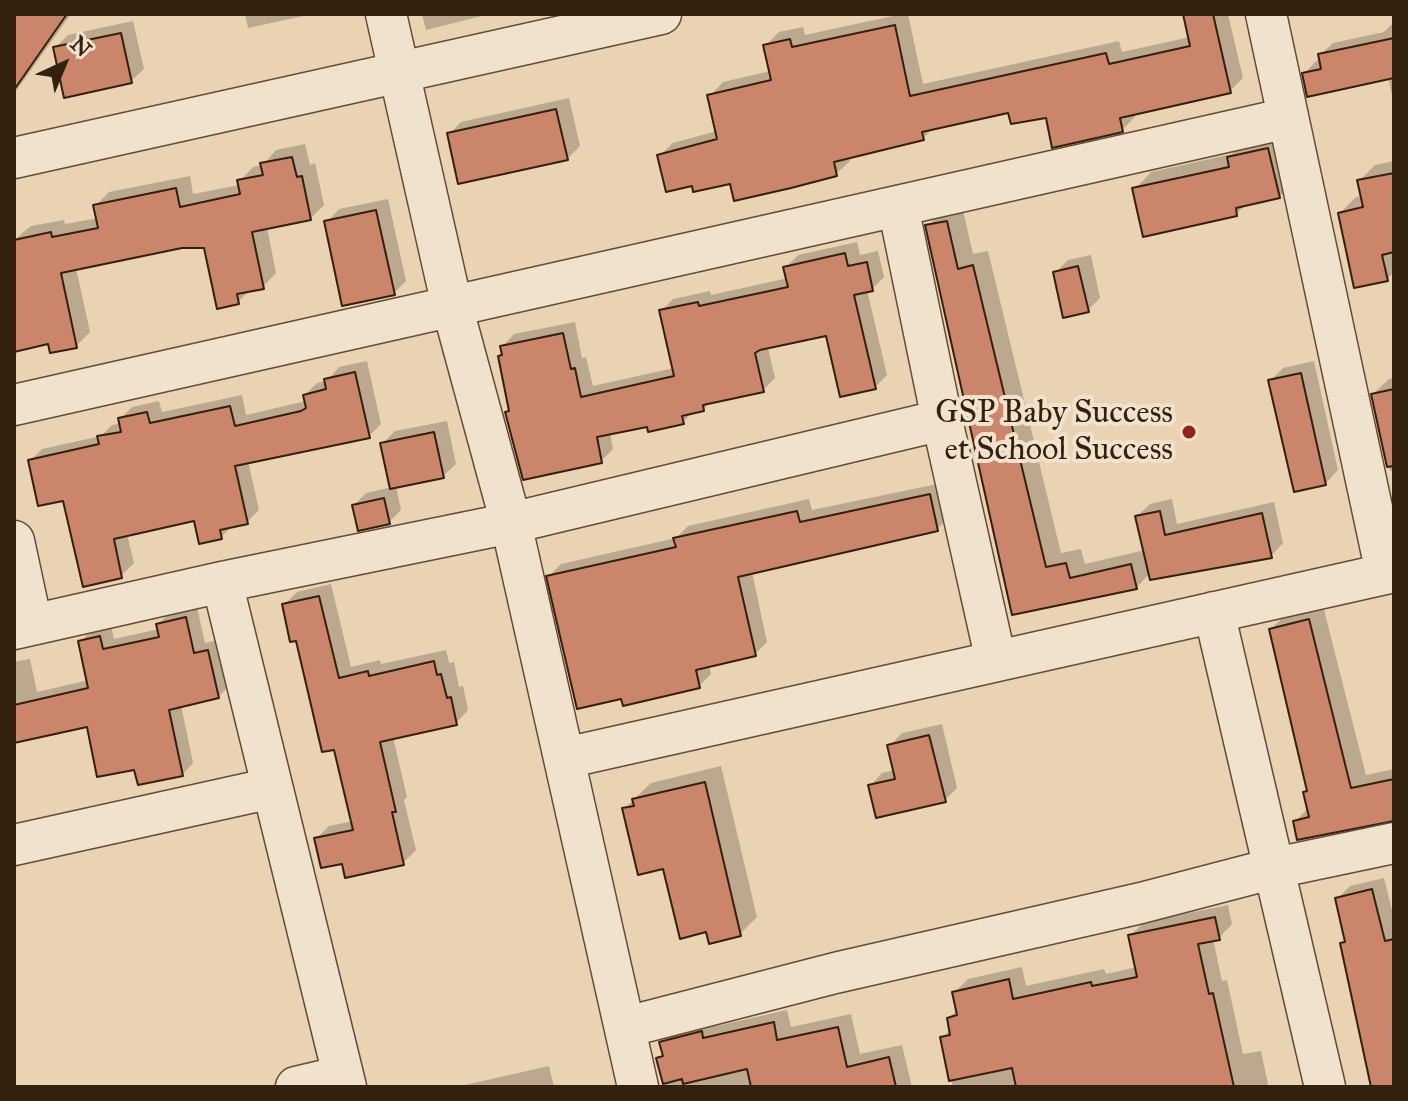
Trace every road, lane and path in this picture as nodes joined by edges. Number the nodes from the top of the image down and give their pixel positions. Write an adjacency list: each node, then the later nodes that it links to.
1 (386, 14): 4 (street)
2 (661, 14): 4 (street)
3 (1266, 14): 5 (street)
4 (399, 72): 6 (street); 8 (street)
5 (1288, 118): 7 (street); 13 (street)
6 (14, 158)
7 (898, 206): 8 (street); 10 (street)
8 (452, 306): 9 (street); 11 (street)
9 (14, 405)
10 (942, 420): 11 (street); 17 (street)
11 (511, 523): 14 (street); 18 (street)
12 (14, 541): 16 (street)
13 (1390, 572): 15 (street)
14 (222, 582): 16 (street); 19 (street)
15 (1214, 612): 17 (street); 22 (street)
16 (23, 627)
17 (996, 661): 18 (street)
18 (565, 758): 23 (street)
19 (272, 788): 21 (street); 24 (street)
20 (1394, 843): 22 (street)
21 (14, 845)
22 (1275, 868): 23 (street); 27 (street)
23 (626, 1027): 26 (street)
24 (344, 1081): 25 (street)
25 (296, 1087)
26 (638, 1087)
27 (1325, 1087)

